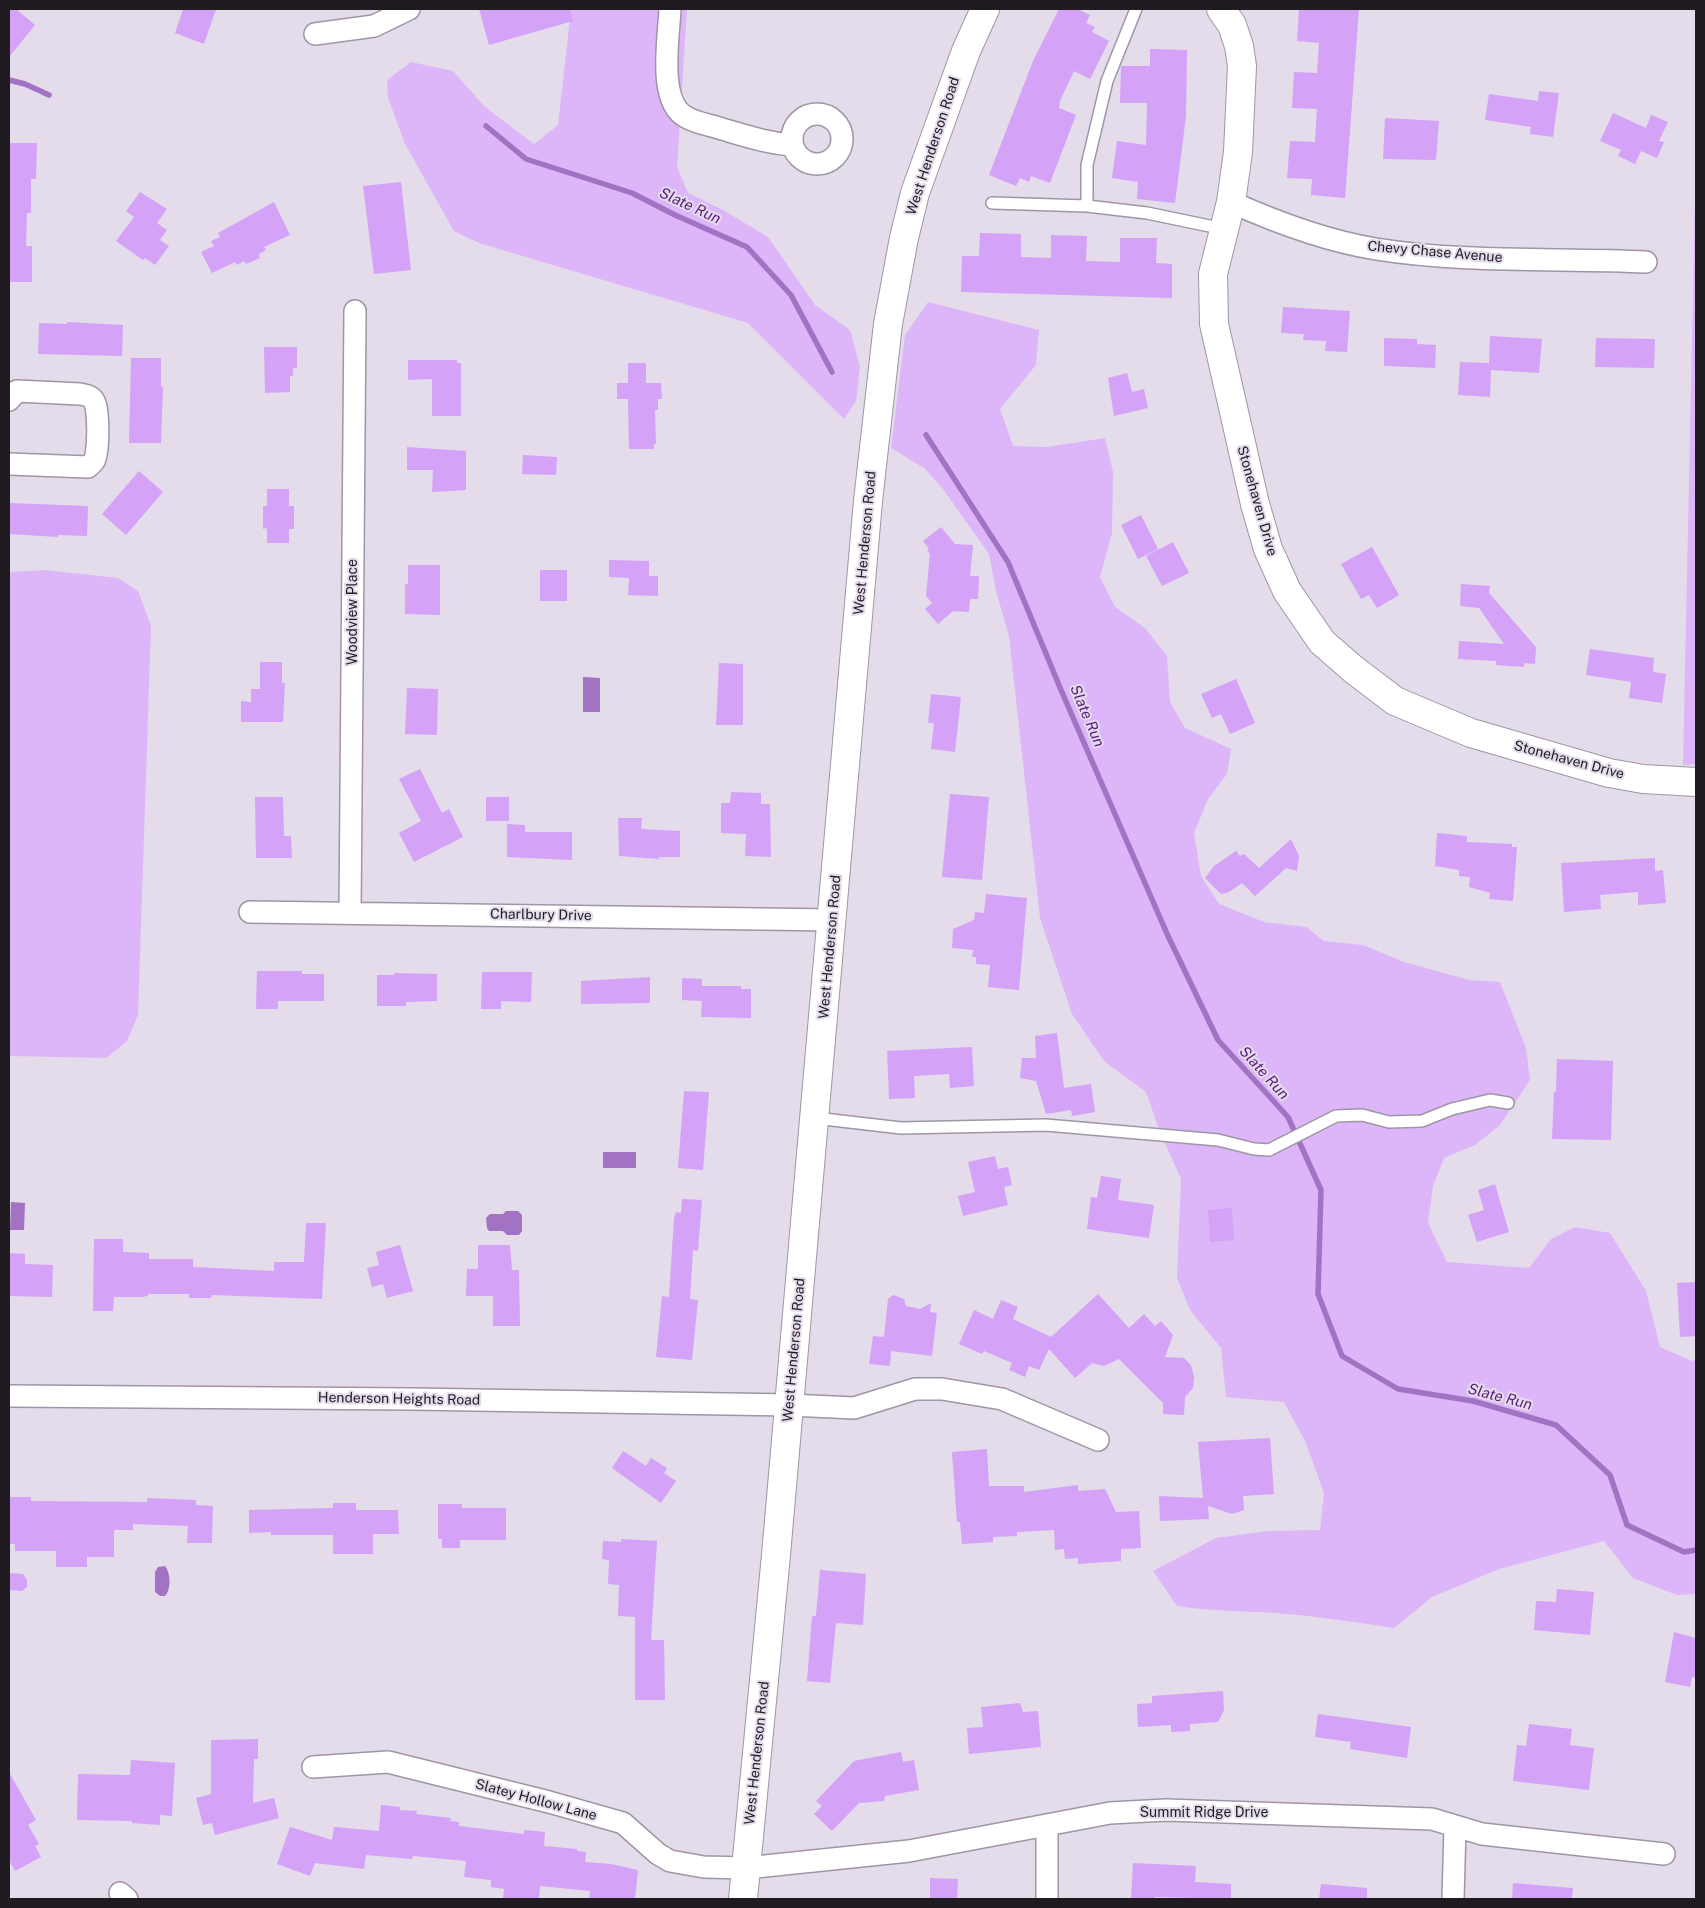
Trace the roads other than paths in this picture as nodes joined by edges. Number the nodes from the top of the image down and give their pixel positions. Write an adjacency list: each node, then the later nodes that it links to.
1 (408, 9): 6 (street)
2 (670, 9): 7 (street)
3 (985, 9): 19 (main road, West Henderson Road)
4 (1136, 9): 10 (lane)
5 (1221, 9): 8 (main road, Stonehaven Drive)
6 (315, 34)
7 (792, 145)
8 (1231, 202): 11 (main road, Stonehaven Drive); 12 (street, Chevy Chase Avenue)
9 (992, 203): 10 (lane)
10 (1087, 206): 11 (lane)
11 (1224, 230): 16 (main road, Stonehaven Drive)
12 (1646, 262)
13 (355, 311): 18 (street, Woodview Place)
14 (9, 400): 15 (street)
15 (9, 464)
16 (1696, 782)
17 (250, 912): 18 (street, Charlbury Drive)
18 (350, 913): 19 (street, Charlbury Drive)
19 (833, 920): 21 (main road, West Henderson Road)
20 (1508, 1104): 21 (lane)
21 (815, 1118): 23 (main road, West Henderson Road)
22 (9, 1396): 23 (street, Henderson Heights Road)
23 (790, 1405): 24 (street, Henderson Heights Road); 29 (main road, West Henderson Road)
24 (1098, 1440)
25 (312, 1766): 29 (street, Slatey Hollow Lane)
26 (1047, 1826): 27 (street, Summit Ridge Drive); 29 (street, Summit Ridge Drive); 31 (street)
27 (1455, 1827): 28 (street, Summit Ridge Drive); 32 (street)
28 (1664, 1854)
29 (746, 1868): 30 (main road, West Henderson Road)
30 (743, 1899)
31 (1047, 1899)
32 (1453, 1899)

